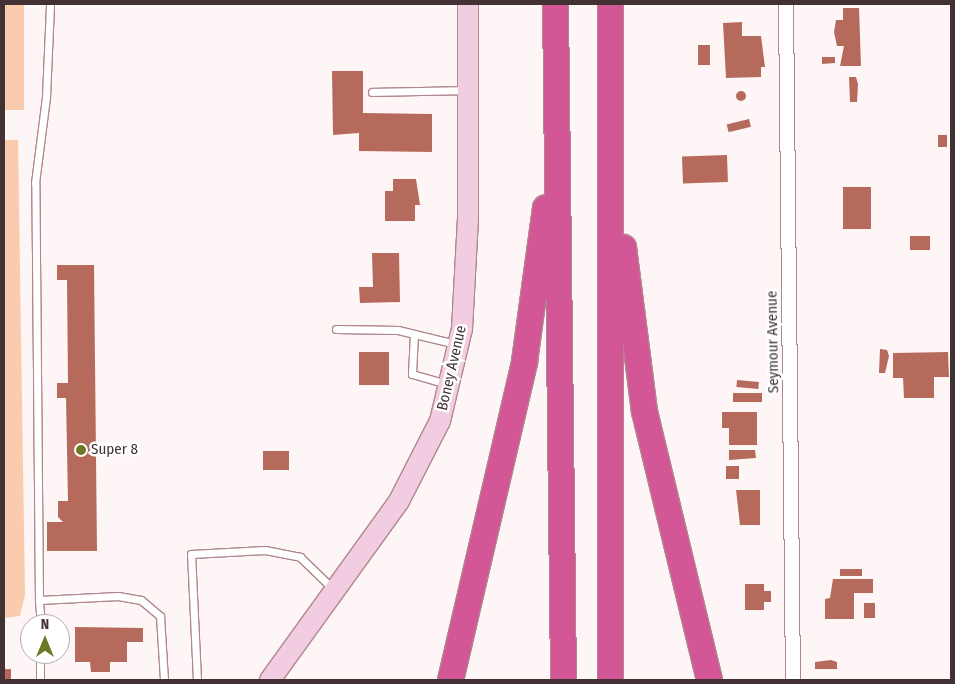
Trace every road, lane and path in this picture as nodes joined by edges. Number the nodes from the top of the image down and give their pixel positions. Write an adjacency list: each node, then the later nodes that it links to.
1 (50, 4): 15 (lane)
2 (468, 4): 6 (street, Boney Avenue)
3 (556, 4): 8 (highway)
4 (610, 4): 9 (highway)
5 (786, 4): 26 (street, Seymour Avenue)
6 (468, 90): 7 (lane); 12 (street, Boney Avenue)
7 (372, 92)
8 (556, 108): 22 (highway); 23 (highway)
9 (614, 161): 24 (highway); 25 (highway)
10 (336, 329): 11 (lane)
11 (414, 334): 12 (lane); 13 (lane)
12 (459, 344): 13 (street, Boney Avenue)
13 (448, 385): 14 (street, Boney Avenue)
14 (336, 591): 20 (lane); 21 (street, Boney Avenue)
15 (39, 600): 16 (lane); 19 (lane)
16 (40, 614)
17 (40, 664): 18 (lane)
18 (40, 680)
19 (164, 680)
20 (197, 680)
21 (270, 680)
22 (450, 680)
23 (563, 680)
24 (610, 680)
25 (709, 680)
26 (792, 680)

